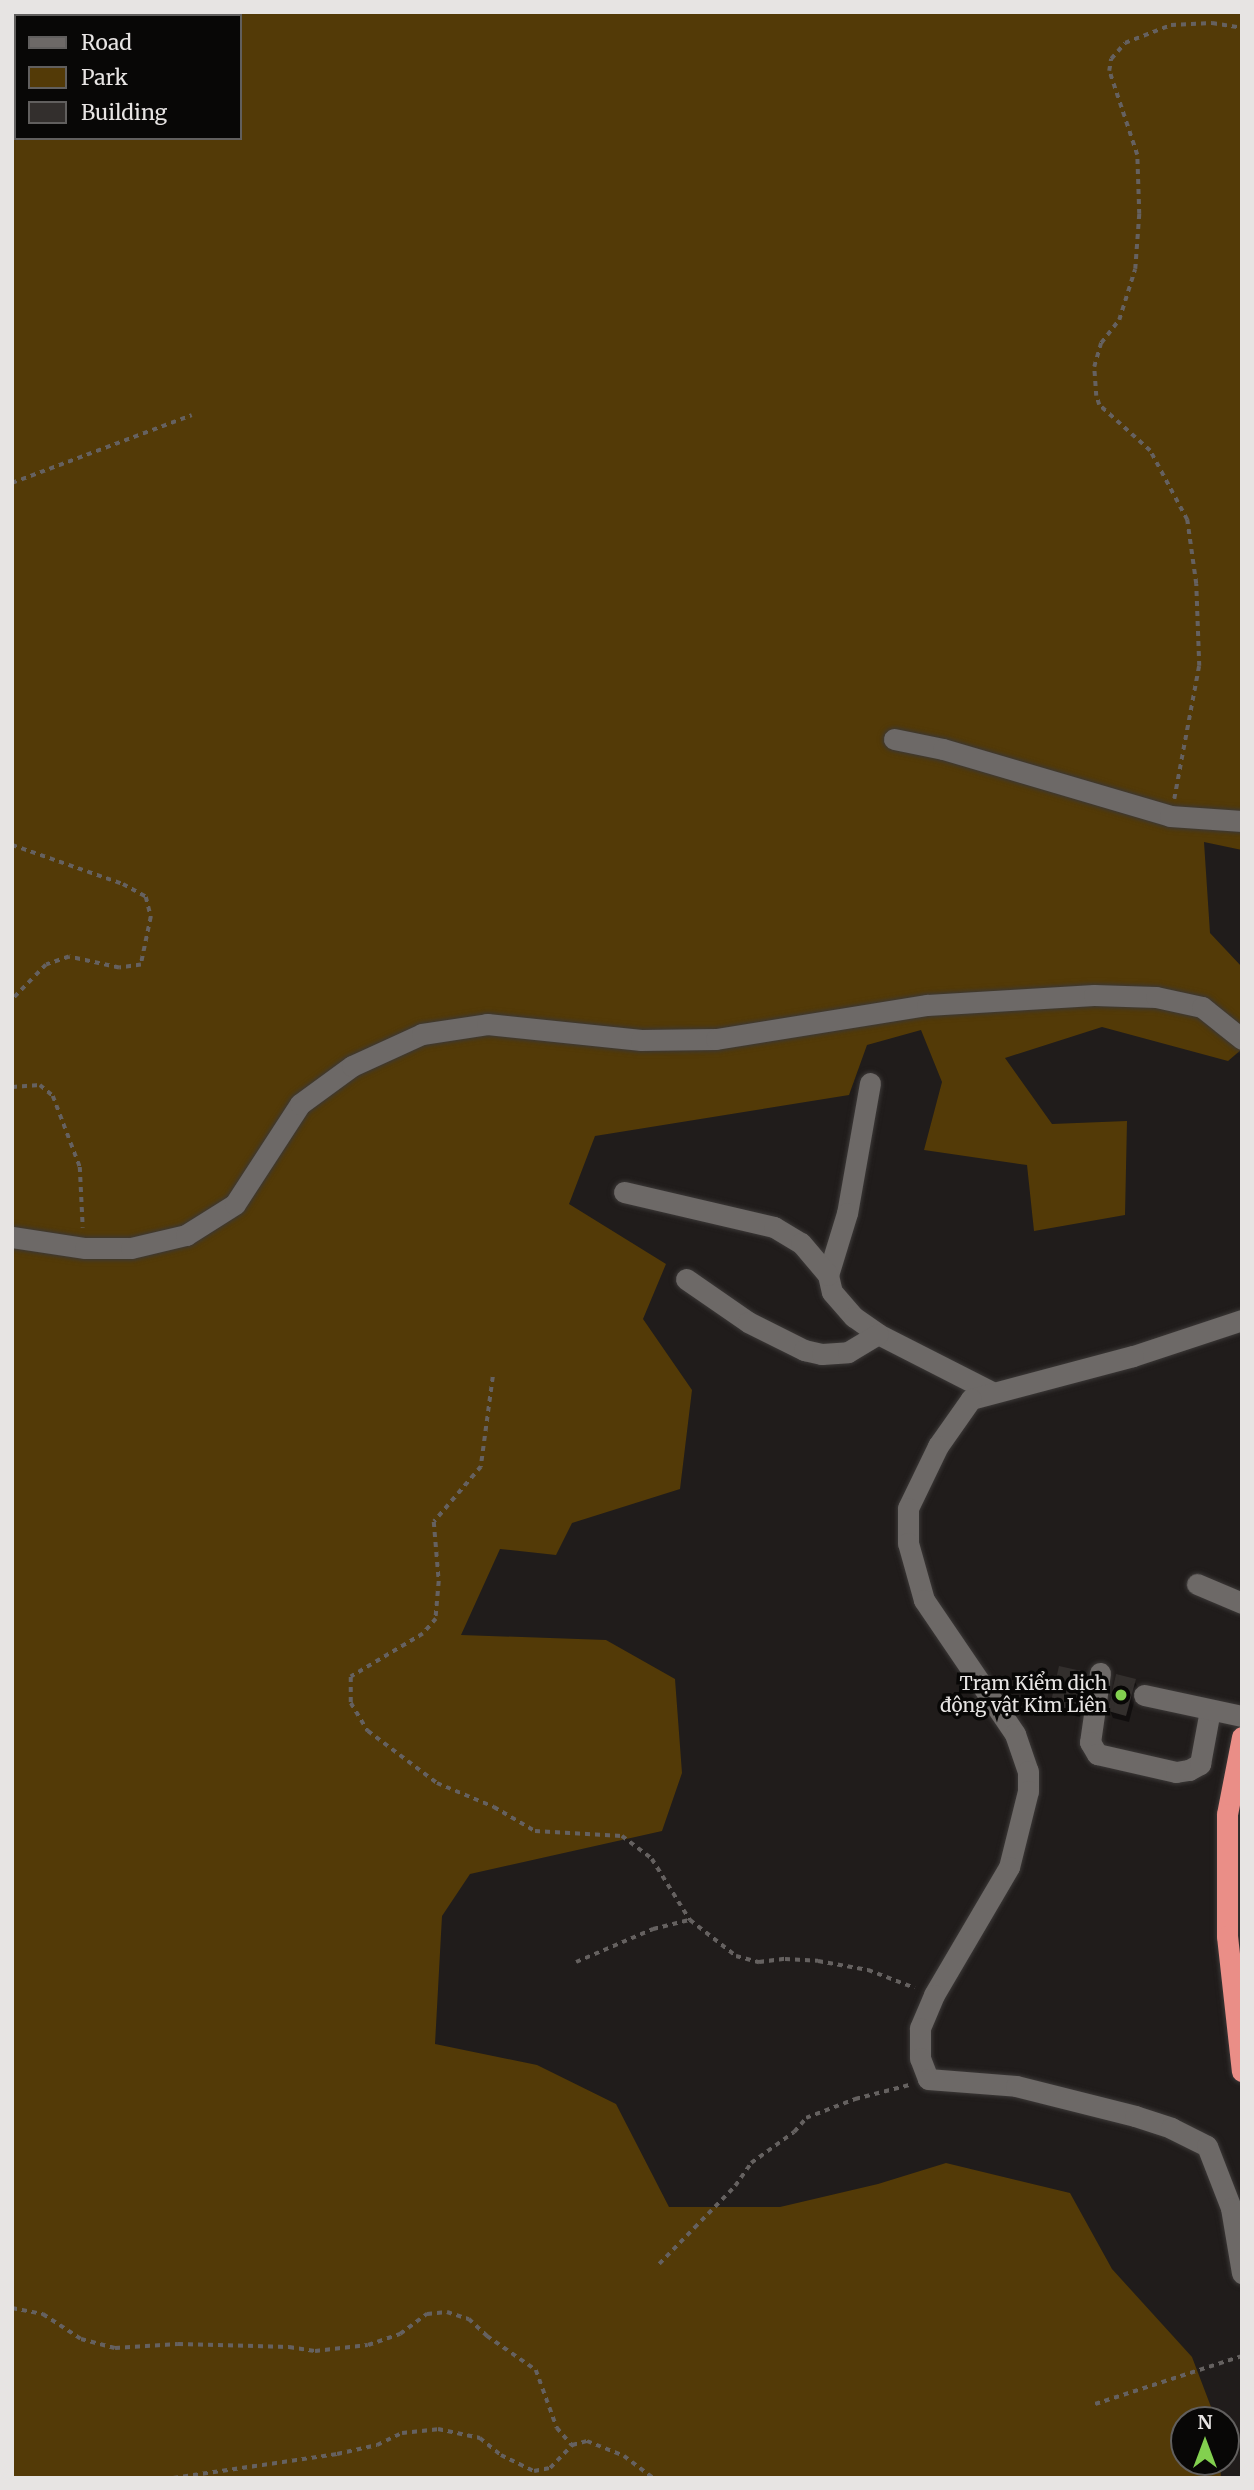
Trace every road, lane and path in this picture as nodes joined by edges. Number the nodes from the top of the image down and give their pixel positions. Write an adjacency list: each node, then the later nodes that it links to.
1 (1242, 28): 5 (path)
2 (192, 415): 3 (path)
3 (12, 483)
4 (894, 739): 5 (street)
5 (1170, 816): 6 (street)
6 (1242, 821)
7 (12, 845): 8 (path)
8 (12, 1000)
9 (1242, 1038): 14 (street)
10 (870, 1083): 15 (street)
11 (12, 1087): 14 (path)
12 (624, 1192): 15 (street)
13 (12, 1237): 14 (street)
14 (85, 1248)
15 (828, 1275): 18 (street)
16 (685, 1279): 18 (street)
17 (1242, 1320): 20 (street)
18 (878, 1334): 20 (street)
19 (493, 1377): 28 (path)
20 (992, 1392): 30 (street)
21 (1197, 1584): 22 (street)
22 (1242, 1603)
23 (1100, 1672): 25 (street)
24 (1144, 1695): 25 (street)
25 (1210, 1710): 26 (street)
26 (1242, 1716)
27 (1242, 1737): 31 (highway)
28 (690, 1920): 29 (path); 30 (path)
29 (576, 1962)
30 (934, 1995): 32 (street)
31 (1242, 2071)
32 (928, 2079): 33 (path); 34 (street)
33 (659, 2264)
34 (1242, 2273)
35 (12, 2308): 38 (path)
36 (1242, 2356): 37 (path)
37 (1095, 2404)
38 (572, 2445): 39 (path); 40 (path)
39 (173, 2478)
40 (653, 2478)

